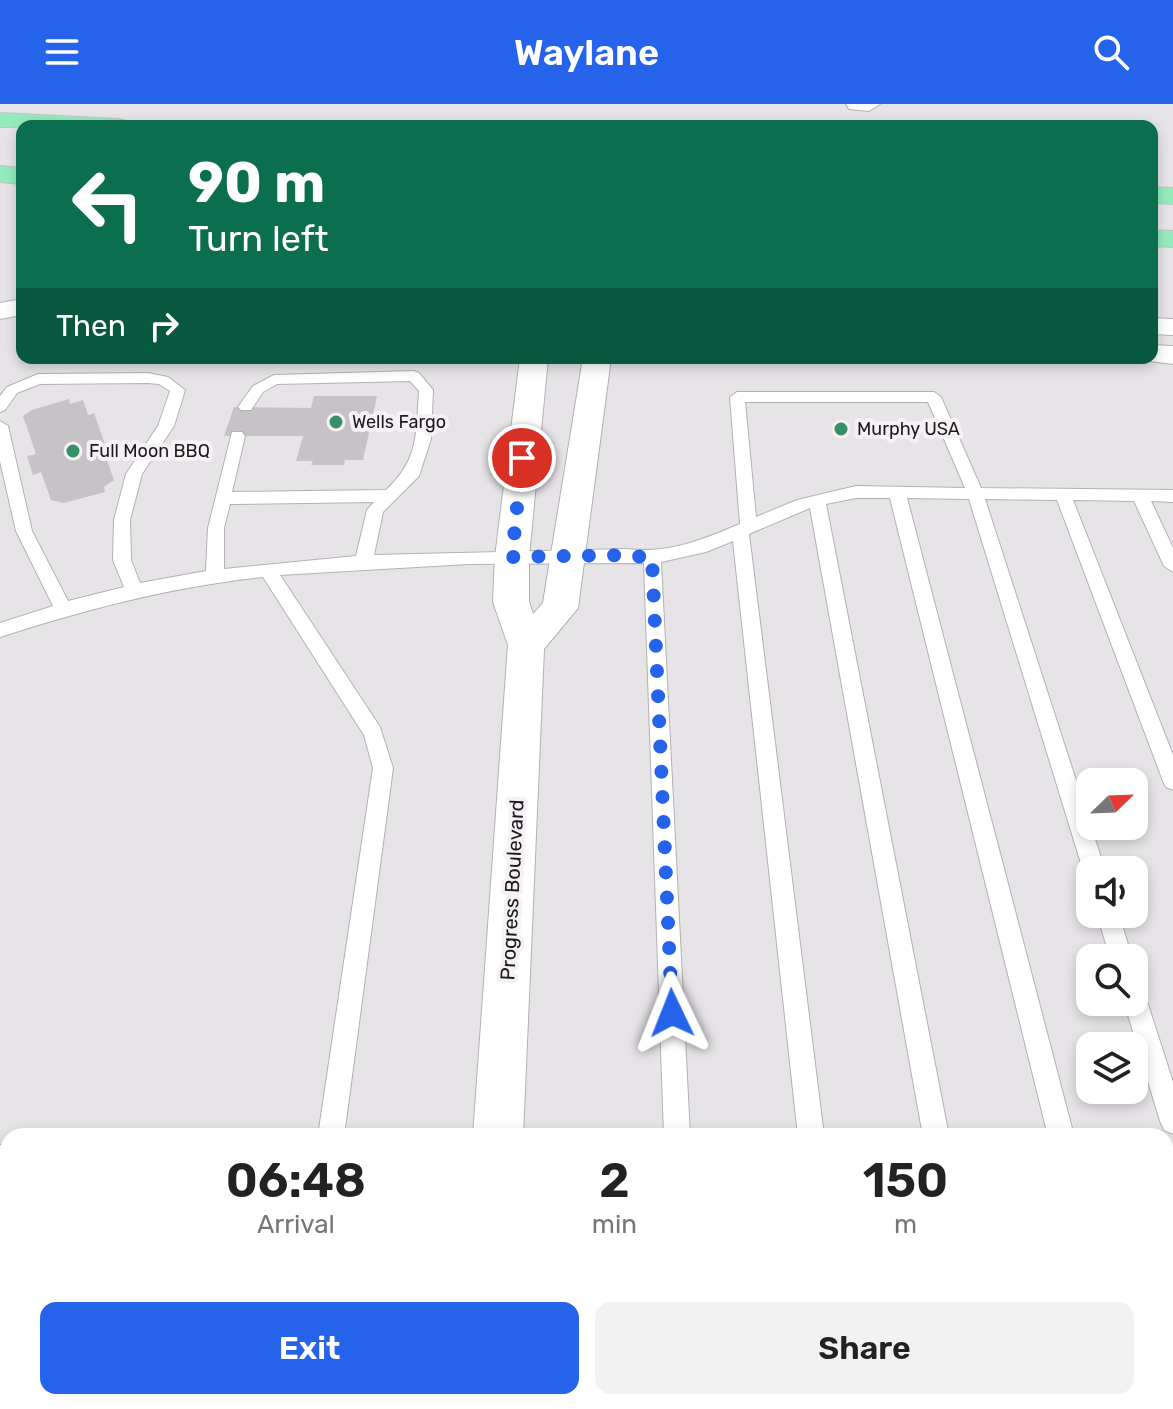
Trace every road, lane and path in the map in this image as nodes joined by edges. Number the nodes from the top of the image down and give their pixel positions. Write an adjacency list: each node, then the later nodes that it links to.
1 (857, 104): 2 (street)
2 (869, 104)
3 (533, 364): 19 (street, Progress Boulevard)
4 (596, 364): 18 (street)
5 (0, 407): 25 (lane)
6 (246, 407): 12 (lane)
7 (0, 426): 26 (lane)
8 (237, 436): 15 (lane)
9 (897, 492): 10 (lane); 16 (lane); 38 (lane)
10 (975, 493): 11 (lane); 17 (lane); 30 (lane)
11 (1063, 495): 13 (lane); 29 (lane)
12 (390, 496): 15 (lane); 21 (lane)
13 (1140, 496): 14 (lane); 22 (lane)
14 (1173, 496)
15 (223, 498): 24 (lane)
16 (817, 501): 17 (lane); 37 (lane)
17 (744, 530): 20 (lane); 36 (lane)
18 (568, 556): 19 (lane); 20 (lane); 28 (street)
19 (512, 557): 21 (lane); 28 (street, Progress Boulevard)
20 (652, 558): 35 (lane)
21 (364, 561): 23 (lane)
22 (1173, 566)
23 (268, 570): 24 (lane); 33 (lane)
24 (215, 574): 25 (lane)
25 (135, 592): 26 (lane)
26 (64, 610): 27 (lane)
27 (0, 630)
28 (526, 645): 34 (street, Progress Boulevard)
29 (1173, 781)
30 (1090, 856)
31 (1140, 1016): 32 (lane)
32 (1173, 1121)
33 (332, 1128)
34 (498, 1128)
35 (677, 1128)
36 (810, 1128)
37 (935, 1128)
38 (1059, 1128)

